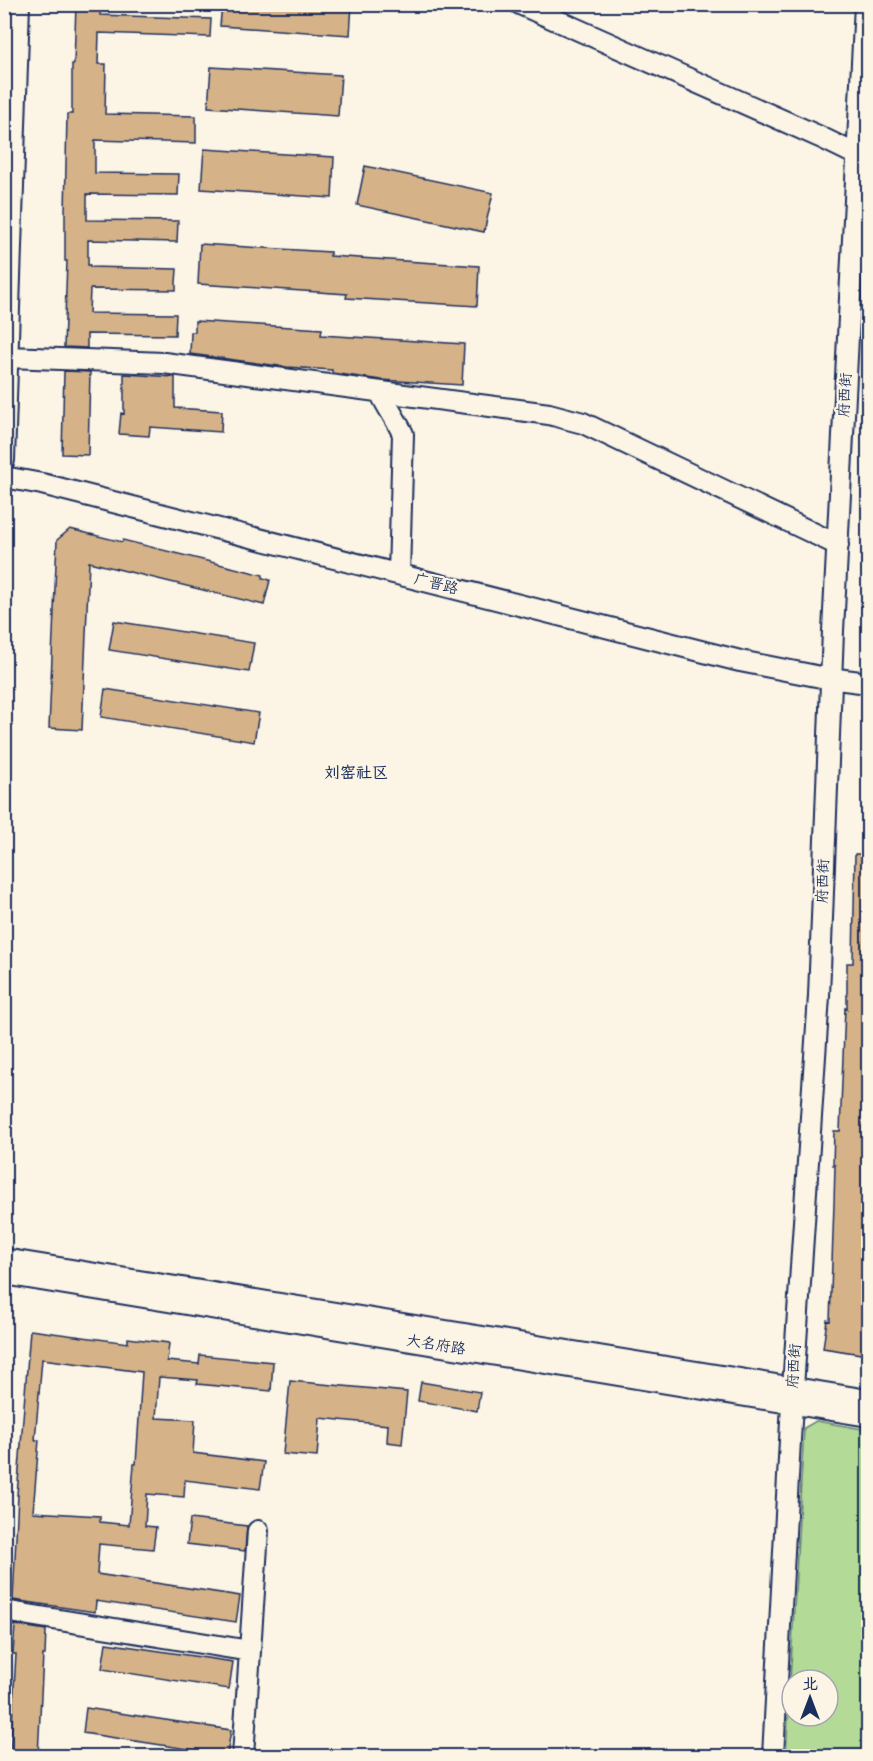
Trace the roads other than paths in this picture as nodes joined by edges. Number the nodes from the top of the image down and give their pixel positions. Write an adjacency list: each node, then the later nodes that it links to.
1 (19, 4): 4 (street)
2 (520, 4): 5 (street)
3 (865, 4): 5 (street, 府西街)
4 (11, 68): 7 (street)
5 (857, 155): 6 (street, 府西街)
6 (861, 230): 11 (street, 府西街)
7 (8, 357): 8 (street); 9 (street)
8 (380, 392): 11 (street); 12 (street)
9 (4, 460)
10 (4, 477): 12 (street, 广晋路)
11 (838, 545): 13 (street, 府西街)
12 (399, 574): 13 (street, 广晋路)
13 (831, 678): 14 (street, 广晋路); 17 (street, 府西街)
14 (868, 683)
15 (4, 1258): 17 (street, 大名府路)
16 (4, 1274): 17 (street, 大名府路)
17 (793, 1396): 18 (street, 大名府路); 19 (street, 大名府路); 24 (street, 府西街)
18 (868, 1400)
19 (868, 1416)
20 (258, 1531): 22 (street)
21 (4, 1611): 22 (street)
22 (250, 1651): 23 (street)
23 (243, 1756)
24 (773, 1756)

